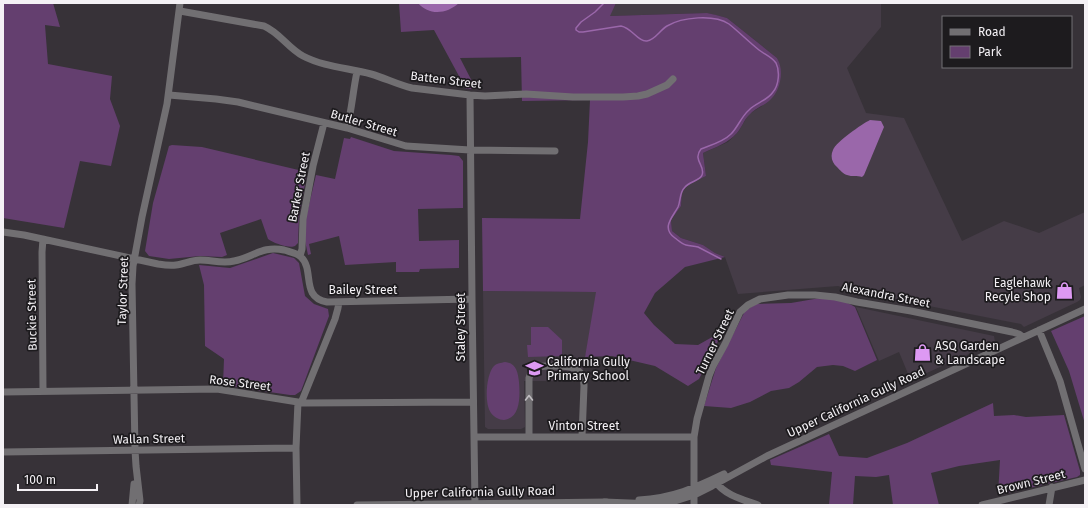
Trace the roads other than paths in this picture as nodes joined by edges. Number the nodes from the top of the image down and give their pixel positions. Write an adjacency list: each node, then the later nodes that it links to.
1 (180, 3): 2 (street, Taylor Street)
2 (180, 12): 3 (street, Batten Street); 5 (street, Taylor Street)
3 (357, 72): 6 (street, Batten Street); 8 (street)
4 (673, 79): 6 (street, Batten Street)
5 (169, 95): 7 (street, Butler Street); 14 (street, Taylor Street)
6 (470, 95): 9 (street, Staley Street)
7 (324, 123): 8 (street, Butler Street); 13 (street, Barker Street)
8 (347, 128): 9 (street, Butler Street)
9 (470, 150): 10 (street, Butler Street); 15 (street, Staley Street)
10 (555, 151)
11 (3, 232): 12 (street)
12 (43, 239): 14 (street); 21 (street, Buckie Street)
13 (300, 256): 14 (street); 16 (street, Bailey Street)
14 (134, 258): 22 (street, Taylor Street)
15 (472, 299): 16 (street, Bailey Street); 24 (street, Staley Street)
16 (339, 302): 25 (street)
17 (744, 308): 20 (street, Alexandra Street); 29 (street, Turner Street)
18 (1085, 309): 19 (street, Upper California Gully Road)
19 (1039, 330): 20 (street, Upper California Gully Road); 34 (street)
20 (1023, 337): 36 (street, Upper California Gully Road)
21 (43, 391): 22 (street, Rose Street); 23 (street, Rose Street)
22 (134, 391): 25 (street, Rose Street); 31 (street, Taylor Street)
23 (3, 392)
24 (473, 402): 25 (street, Rose Street); 27 (street, Staley Street)
25 (300, 403): 30 (street)
26 (582, 436): 28 (street, Vinton Street); 28 (street, one-way to 26); 29 (street, Vinton Street)
27 (474, 437): 28 (street, Vinton Street); 39 (street, Staley Street)
28 (529, 437)
29 (694, 437): 38 (street, Turner Street)
30 (296, 448): 31 (street, Wallan Street); 42 (street)
31 (135, 450): 32 (street, Wallan Street); 33 (street, Taylor Street)
32 (3, 452)
33 (136, 466): 40 (street, Taylor Street); 41 (street, Taylor Street)
34 (1085, 469)
35 (1085, 480): 37 (street, Brown Street)
36 (715, 481): 38 (street, Upper California Gully Road); 45 (street)
37 (1052, 487): 46 (street, Brown Street); 47 (street)
38 (694, 492): 39 (street, Upper California Gully Road); 44 (street, Turner Street)
39 (475, 504): 43 (street, Upper California Gully Road)
40 (132, 505)
41 (140, 505)
42 (297, 505)
43 (357, 505)
44 (694, 505)
45 (758, 505)
46 (982, 505)
47 (1049, 505)

